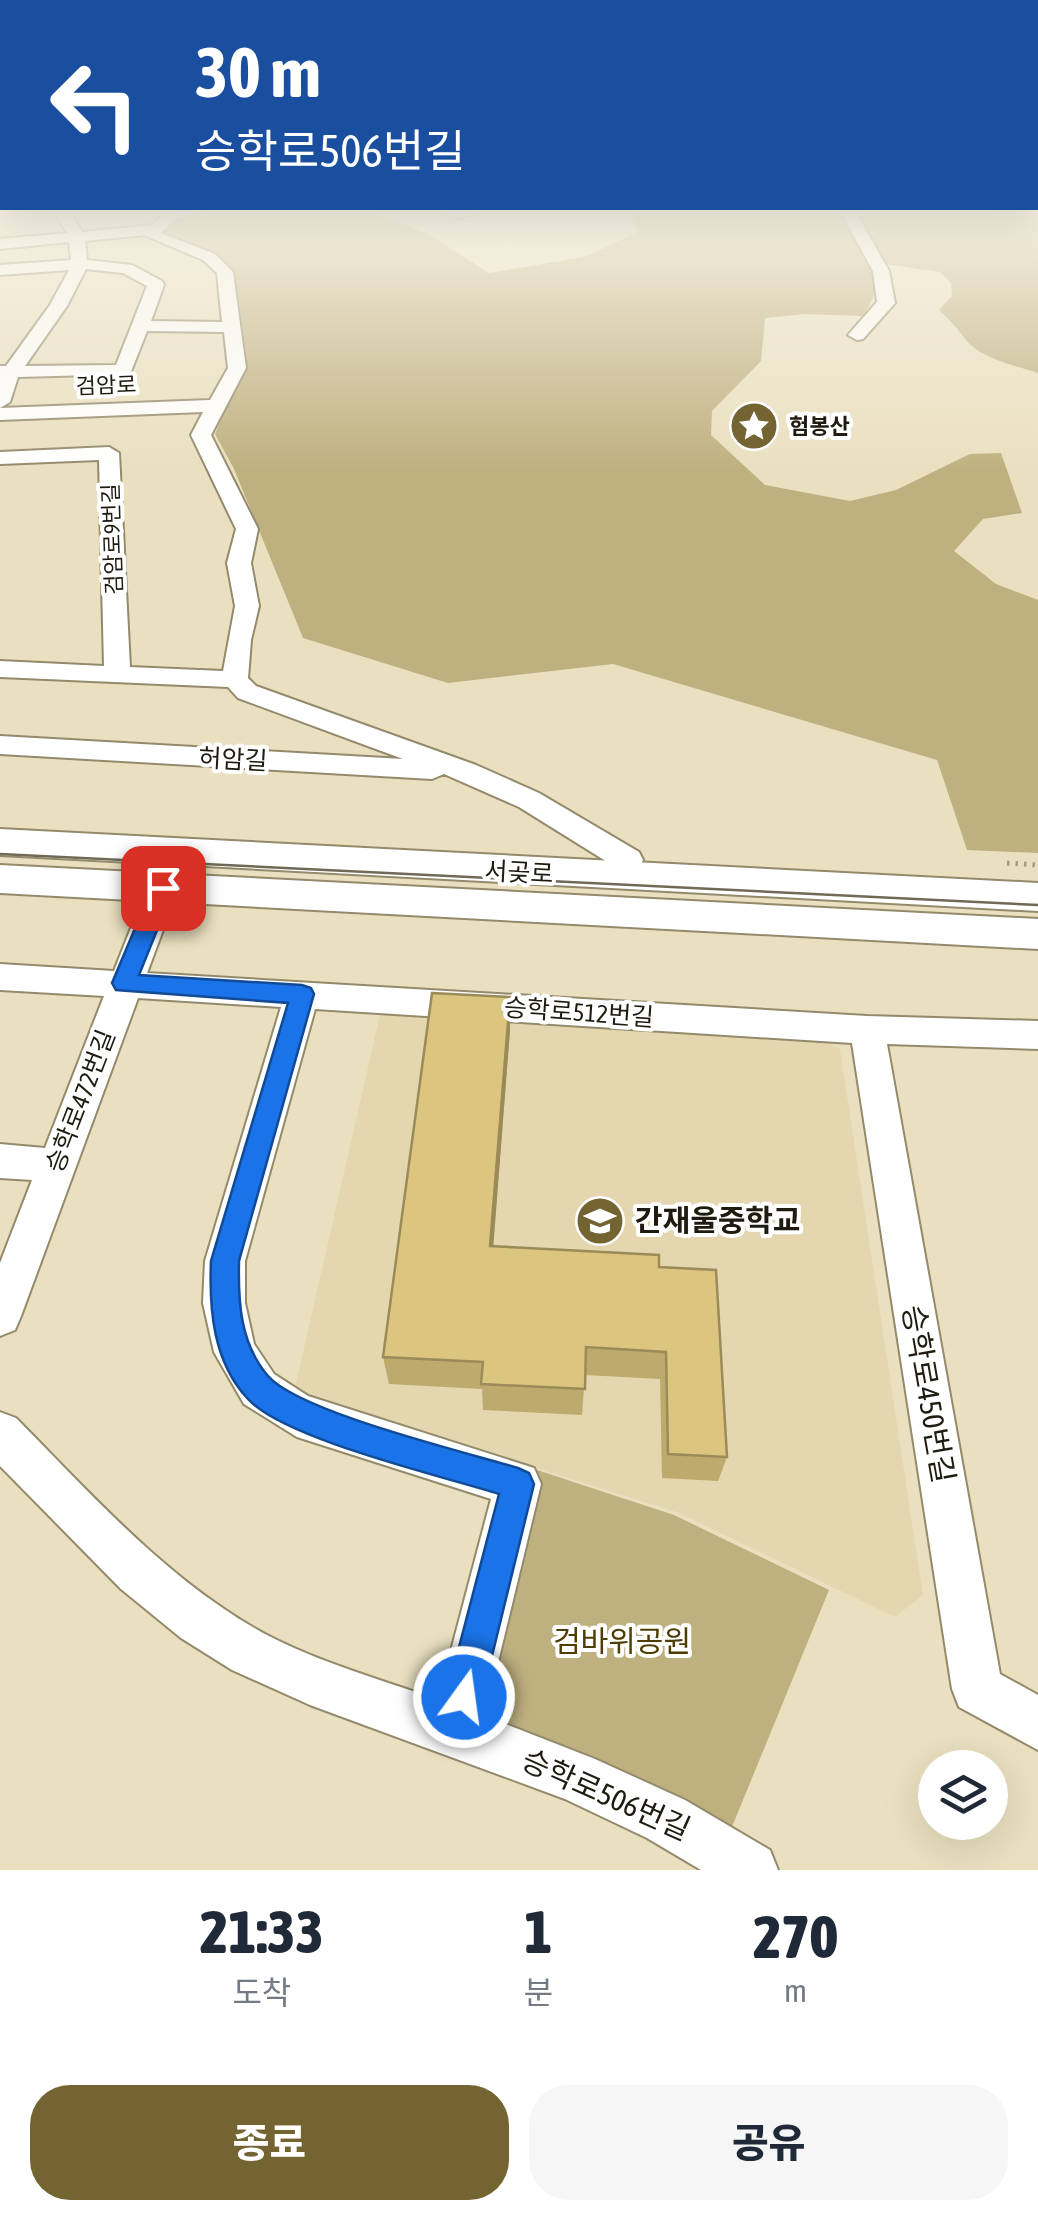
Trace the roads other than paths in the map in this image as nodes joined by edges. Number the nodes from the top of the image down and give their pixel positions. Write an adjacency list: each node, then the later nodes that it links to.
1 (63, 296): 8 (street)
2 (152, 296): 5 (street)
3 (227, 296): 6 (street)
4 (885, 296): 7 (street)
5 (142, 326): 6 (street); 8 (street)
6 (232, 328): 10 (street)
7 (857, 334)
8 (6, 372): 9 (street)
9 (0, 402)
10 (214, 406): 11 (street, 검암로); 15 (street)
11 (0, 414)
12 (0, 458): 14 (street, 검암로9번길)
13 (0, 669): 14 (street, 허암길)
14 (118, 674): 15 (street, 허암길)
15 (235, 679): 17 (street, 허암길)
16 (0, 746): 17 (street, 허암길)
17 (466, 772): 20 (street, 허암길)
18 (0, 830): 20 (main road, 서곶로)
19 (0, 842): 24 (main road, 서곶로)
20 (628, 860): 21 (main road, 서곶로)
21 (1022, 871)
22 (0, 879): 23 (main road, 서곶로)
23 (163, 888): 25 (main road, 서곶로); 27 (street, 승학로472번길)
24 (1038, 898)
25 (1038, 934)
26 (0, 977): 27 (street, 승학로512번길)
27 (124, 983): 28 (street, 승학로512번길); 32 (street, 승학로472번길)
28 (302, 994): 29 (street, 승학로512번길); 36 (street)
29 (867, 1030): 30 (street, 승학로512번길); 35 (street, 승학로450번길)
30 (1038, 1036)
31 (0, 1161): 32 (street)
32 (56, 1165): 33 (street, 승학로472번길)
33 (0, 1316)
34 (0, 1434): 36 (street, 승학로506번길)
35 (1038, 1724)
36 (455, 1732): 37 (street, 승학로506번길)
37 (720, 1860)

